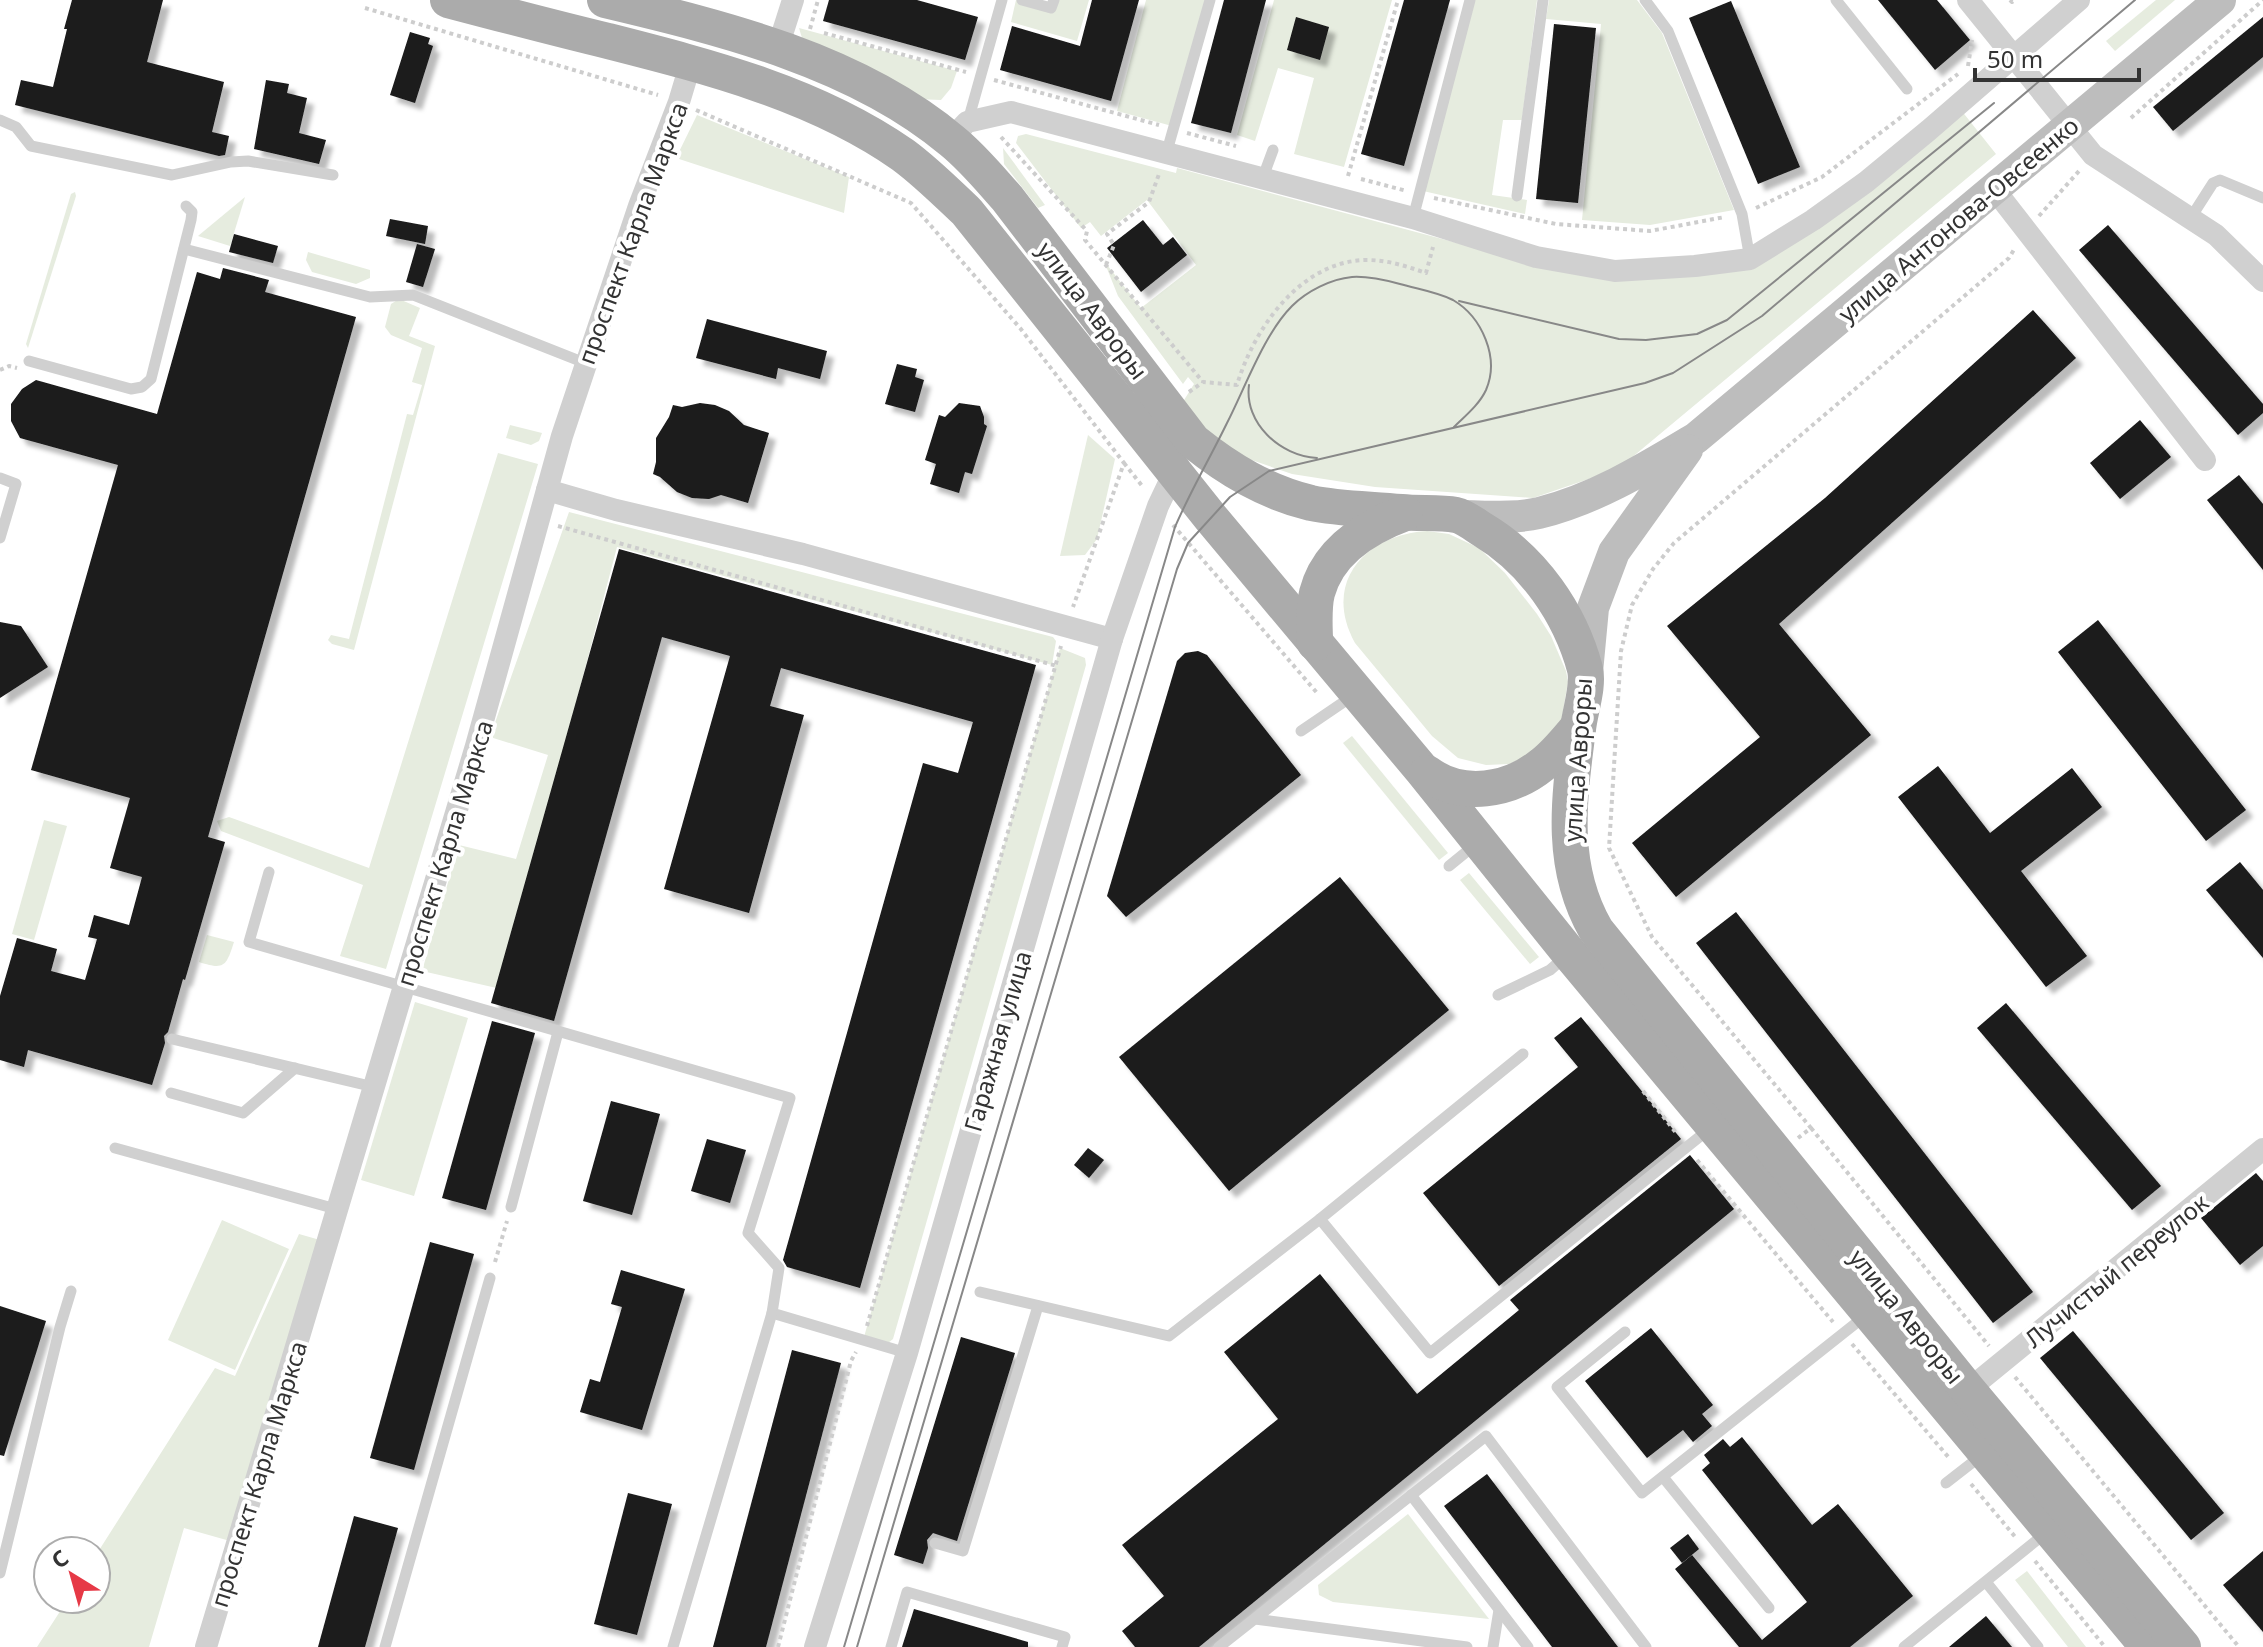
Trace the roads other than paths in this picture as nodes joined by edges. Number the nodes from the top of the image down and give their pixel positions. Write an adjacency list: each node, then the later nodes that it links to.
1 (448, 0): 17 (main road, улица Авроры)
2 (605, 0): 15 (main road, улица Авроры)
3 (793, 0): 15 (street)
4 (1002, 0): 21 (lane)
5 (1022, 0): 6 (lane)
6 (1054, 0)
7 (1210, 0): 22 (lane)
8 (1470, 0): 30 (lane)
9 (1543, 0): 27 (lane)
10 (1645, 0): 33 (lane)
11 (1836, 0): 18 (lane)
12 (1968, 0): 16 (street)
13 (2079, 0): 16 (street)
14 (2220, 0): 20 (main road, улица Антонова-Овсеенко)
15 (787, 36): 21 (main road, улица Авроры)
16 (2012, 57): 20 (street); 33 (street)
17 (691, 62): 35 (street, проспект Карла Маркса); 38 (main road, улица Авроры)
18 (1907, 89)
19 (0, 120): 24 (lane)
20 (2068, 127): 26 (main road, улица Антонова-Овсеенко); 31 (street)
21 (959, 130): 22 (street); 38 (main road, улица Авроры)
22 (1167, 151): 25 (street)
23 (1272, 153): 25 (lane)
24 (333, 175)
25 (1263, 177): 30 (street)
26 (1994, 189): 37 (main road, улица Антонова-Овсеенко); 39 (street)
27 (1517, 196)
28 (2263, 198): 31 (lane)
29 (186, 206): 32 (lane)
30 (1413, 218): 33 (street)
31 (2190, 219): 34 (street)
32 (184, 249): 35 (lane); 36 (lane)
33 (1750, 259)
34 (2263, 281)
35 (585, 363): 41 (street, проспект Карла Маркса)
36 (26, 366)
37 (1696, 438): 43 (main road, улица Антонова-Овсеенко); 47 (main road, улица Антонова-Овсеенко)
38 (1184, 456): 42 (main road, улица Авроры); 45 (street, Гаражная улица); 46 (main road, улица Авроры)
39 (2205, 460)
40 (0, 478): 44 (lane)
41 (547, 490): 45 (street); 56 (street, проспект Карла Маркса)
42 (1405, 513): 43 (main road, улица Авроры); 46 (main road)
43 (1459, 516): 47 (main road, улица Авроры)
44 (0, 538)
45 (1112, 639): 78 (street, Гаражная улица)
46 (1315, 643): 48 (main road, улица Авроры)
47 (1586, 676): 49 (main road, улица Авроры)
48 (1357, 693): 50 (lane); 51 (main road, улица Авроры)
49 (1578, 727): 51 (main road); 67 (main road, улица Авроры)
50 (1301, 731)
51 (1422, 770): 52 (main road, улица Авроры)
52 (1480, 841): 53 (lane); 55 (main road, улица Авроры)
53 (1449, 866)
54 (269, 872): 56 (lane)
55 (1569, 953): 57 (lane); 64 (main road, улица Авроры)
56 (404, 988): 58 (lane); 62 (street, проспект Карла Маркса)
57 (1498, 995)
58 (558, 1032): 68 (lane); 75 (lane)
59 (172, 1039): 61 (lane)
60 (1523, 1054): 70 (lane)
61 (295, 1068): 62 (lane); 63 (lane)
62 (374, 1087): 69 (street, проспект Карла Маркса)
63 (171, 1093)
64 (1712, 1127): 67 (main road, улица Авроры); 70 (lane)
65 (115, 1148): 69 (lane)
66 (2263, 1149): 79 (street, Лучистый переулок)
67 (1752, 1176): 76 (main road, улица Авроры); 79 (main road, улица Авроры)
68 (511, 1207)
69 (336, 1209): 91 (street, проспект Карла Маркса)
70 (1320, 1219): 74 (lane)
71 (490, 1278): 92 (lane)
72 (71, 1291): 86 (lane)
73 (980, 1292): 74 (lane)
74 (1038, 1306): 85 (lane)
75 (772, 1313): 78 (lane); 93 (lane)
76 (1869, 1313): 80 (main road, улица Авроры); 81 (lane)
77 (1625, 1332): 81 (lane)
78 (907, 1353): 94 (street, Гаражная улица)
79 (1968, 1390): 105 (main road, улица Авроры)
80 (1985, 1452): 82 (lane); 84 (main road, улица Авроры)
81 (1663, 1477): 88 (lane)
82 (1946, 1483)
83 (1411, 1495): 89 (lane); 90 (lane); 101 (lane)
84 (2038, 1540): 87 (lane); 104 (main road, улица Авроры)
85 (935, 1543)
86 (0, 1573)
87 (1986, 1582): 102 (lane); 103 (lane)
88 (1769, 1608)
89 (1499, 1610): 99 (lane); 100 (lane)
90 (1255, 1619): 97 (lane); 98 (lane)
91 (206, 1647)
92 (385, 1647)
93 (673, 1647)
94 (815, 1647)
95 (891, 1647): 96 (lane)
96 (1062, 1647)
97 (1219, 1647)
98 (1467, 1647)
99 (1493, 1647)
100 (1528, 1647)
101 (1646, 1647)
102 (1904, 1647)
103 (2038, 1647)
104 (2148, 1647)
105 (2183, 1647)

